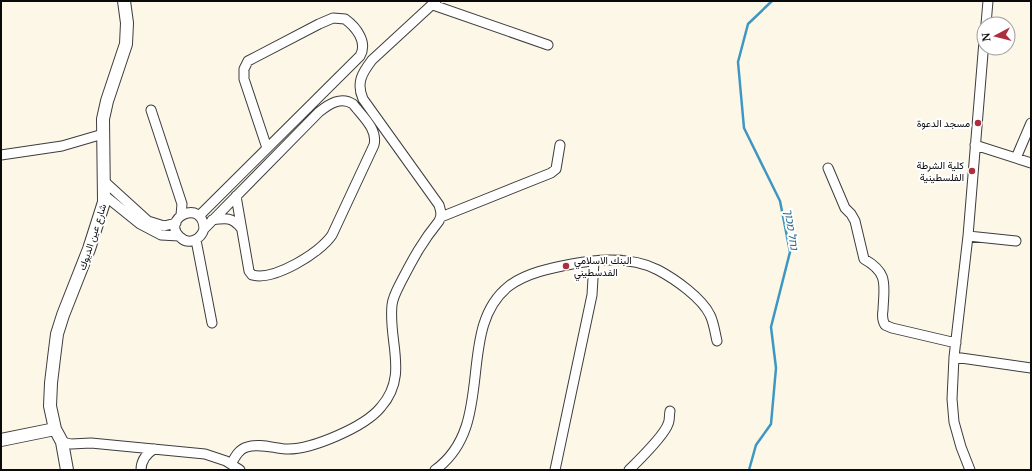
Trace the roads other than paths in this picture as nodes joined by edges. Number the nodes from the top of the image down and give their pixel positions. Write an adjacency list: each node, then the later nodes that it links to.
1 (124, 1): 9 (street, شارع عين الديوك)
2 (988, 1): 4 (street)
3 (434, 3): 5 (street); 21 (street)
4 (987, 16)
5 (548, 44)
6 (983, 56): 10 (street)
7 (151, 110): 22 (street)
8 (1031, 123): 14 (street)
9 (103, 134): 13 (street); 17 (street, شارع عين الديوك)
10 (975, 145): 14 (street); 27 (street)
11 (560, 146): 21 (street)
12 (267, 148): 12 (street); 20 (street)
13 (1, 155)
14 (1016, 158): 15 (street)
15 (1031, 163)
16 (828, 168): 33 (street)
17 (104, 181): 18 (street, شارع عين الديوك); 22 (street)
18 (104, 195): 26 (street); 37 (street, شارع عين الديوك)
19 (236, 196): 23 (street); 24 (street); 24 (street)
20 (199, 216): 22 (street); 25 (street)
21 (441, 217): 42 (street)
22 (178, 219): 26 (street)
23 (212, 220): 24 (street); 25 (street)
24 (241, 228)
25 (204, 229): 28 (street)
26 (179, 236): 28 (street)
27 (968, 236): 29 (street); 33 (street)
28 (196, 240): 31 (street)
29 (1016, 241)
30 (594, 261): 32 (street); 46 (street); 47 (street)
31 (212, 323)
32 (717, 341)
33 (956, 343): 34 (street)
34 (954, 357): 35 (street); 49 (street)
35 (1031, 368)
36 (670, 411): 48 (street)
37 (55, 430): 38 (street); 39 (street, شارع عين الديوك)
38 (1, 440)
39 (62, 442): 40 (street); 44 (street, شارع عين الديوك)
40 (136, 448): 41 (street); 43 (street)
41 (154, 449): 42 (street); 43 (street)
42 (231, 464): 45 (street)
43 (141, 468)
44 (66, 470)
45 (240, 470)
46 (435, 470)
47 (555, 470)
48 (630, 470)
49 (970, 470)

